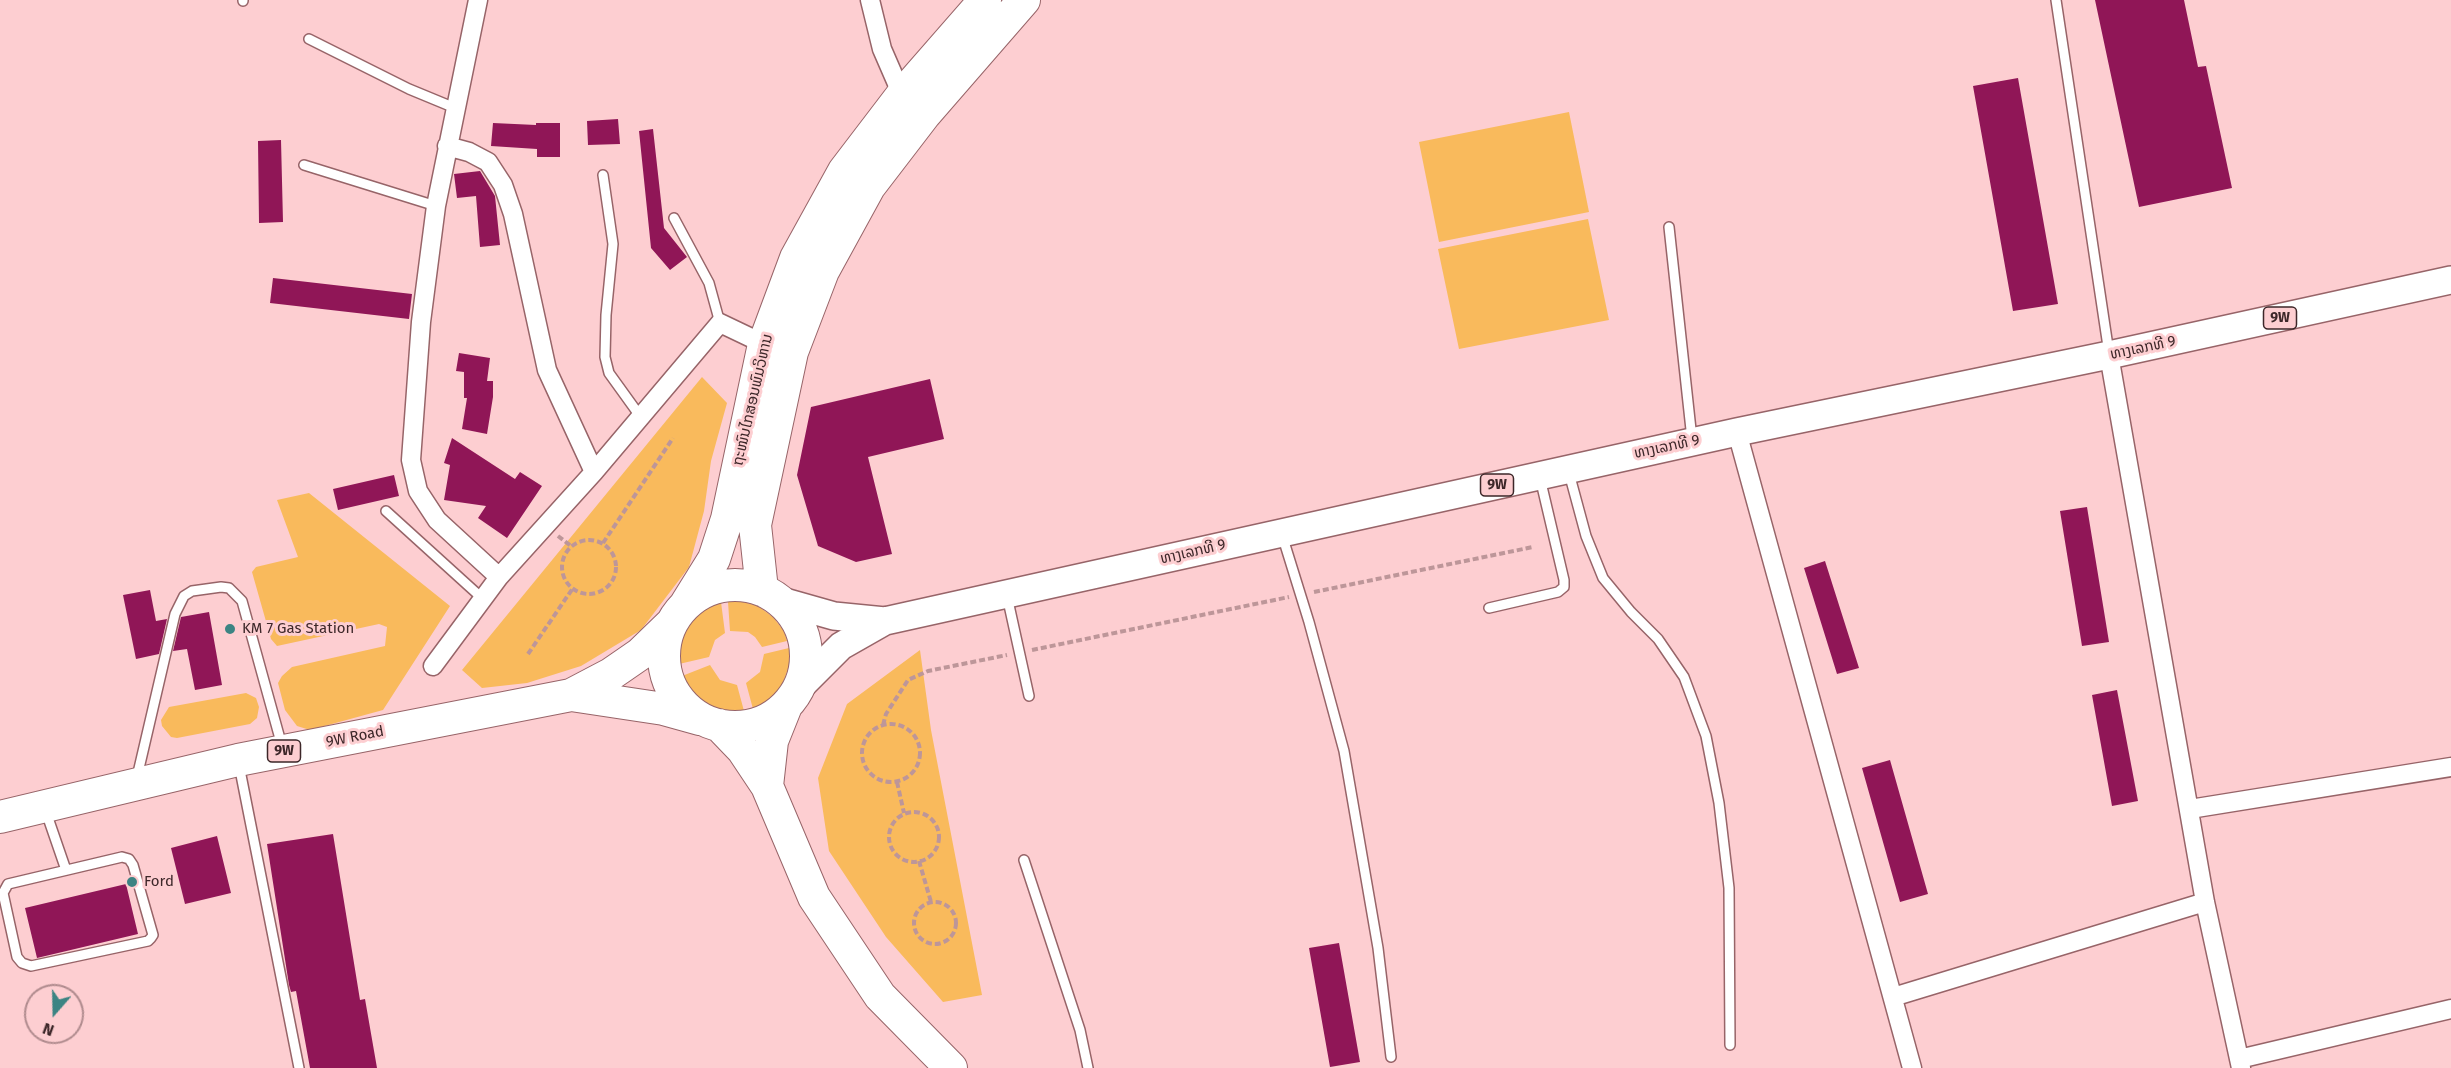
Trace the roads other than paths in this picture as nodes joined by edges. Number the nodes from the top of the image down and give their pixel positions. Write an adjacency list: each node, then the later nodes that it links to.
1 (478, 0): 8 (street)
2 (870, 0): 7 (street)
3 (985, 0): 7 (highway, ຖະໜົນໄກສອນພົມວິຫານ)
4 (1024, 0): 7 (highway, ຖະໜົນໄກສອນພົມວິຫານ)
5 (2056, 0): 18 (lane)
6 (309, 39): 8 (lane)
7 (913, 104): 17 (highway, ຖະໜົນໄກສອນພົມວິຫານ); 29 (highway, ຖະໜົນໄກສອນພົມວິຫານ)
8 (455, 108): 9 (street)
9 (447, 146): 12 (street); 23 (street)
10 (304, 165): 12 (lane)
11 (603, 175): 19 (lane)
12 (436, 206): 27 (street)
13 (674, 218): 16 (lane)
14 (1669, 227): 21 (lane)
15 (2451, 280): 18 (main road, ທາງເລກທີ 9 / 9W)
16 (720, 323): 17 (street); 19 (street)
17 (764, 344): 32 (highway, ຖະໜົນໄກສອນພົມວິຫານ)
18 (2109, 356): 20 (main road, ທາງເລກທີ 9 / 9W); 45 (street)
19 (640, 416): 23 (street)
20 (1737, 432): 21 (main road, ທາງເລກທີ 9 / 9W); 50 (street)
21 (1692, 442): 22 (main road, ທາງເລກທີ 9 / 9W)
22 (1568, 469): 24 (main road, ທາງເລກທີ 9 / 9W); 52 (lane)
23 (594, 472): 27 (street)
24 (1540, 476): 26 (main road, ທາງເລກທີ 9 / 9W); 31 (lane)
25 (386, 511): 30 (lane)
26 (1281, 533): 28 (main road, ທາງເລກທີ 9 / 9W); 53 (lane)
27 (499, 577): 30 (street)
28 (1006, 594): 33 (main road, ທາງເລກທີ 9 / 9W); 37 (lane)
29 (771, 595): 32 (highway); 33 (main road, ທາງເລກທີ 9); 36 (highway)
30 (483, 599): 34 (street)
31 (1489, 608)
32 (679, 614): 35 (highway); 38 (highway)
33 (885, 621): 36 (main road, ທາງເລກທີ 9)
34 (433, 666)
35 (571, 695): 38 (highway); 39 (highway, 9W Road / 9W)
36 (793, 696): 38 (highway); 43 (highway)
37 (1029, 696)
38 (711, 722): 43 (highway)
39 (284, 751): 40 (highway, 9W Road / 9W); 42 (lane)
40 (238, 760): 42 (highway, 9W Road / 9W); 55 (lane)
41 (2451, 767): 45 (street)
42 (135, 785): 44 (highway, 9W Road / 9W)
43 (767, 786): 56 (highway)
44 (44, 806): 46 (highway, 9W Road / 9W); 48 (lane)
45 (2190, 809): 49 (street)
46 (0, 817)
47 (1024, 860): 57 (lane)
48 (66, 870): 48 (lane)
49 (2205, 902): 50 (street); 54 (street)
50 (1893, 997): 58 (street)
51 (2451, 1009): 54 (street)
52 (1730, 1045)
53 (1391, 1057)
54 (2240, 1064)
55 (299, 1068)
56 (951, 1068)
57 (1088, 1068)
58 (1912, 1068)

